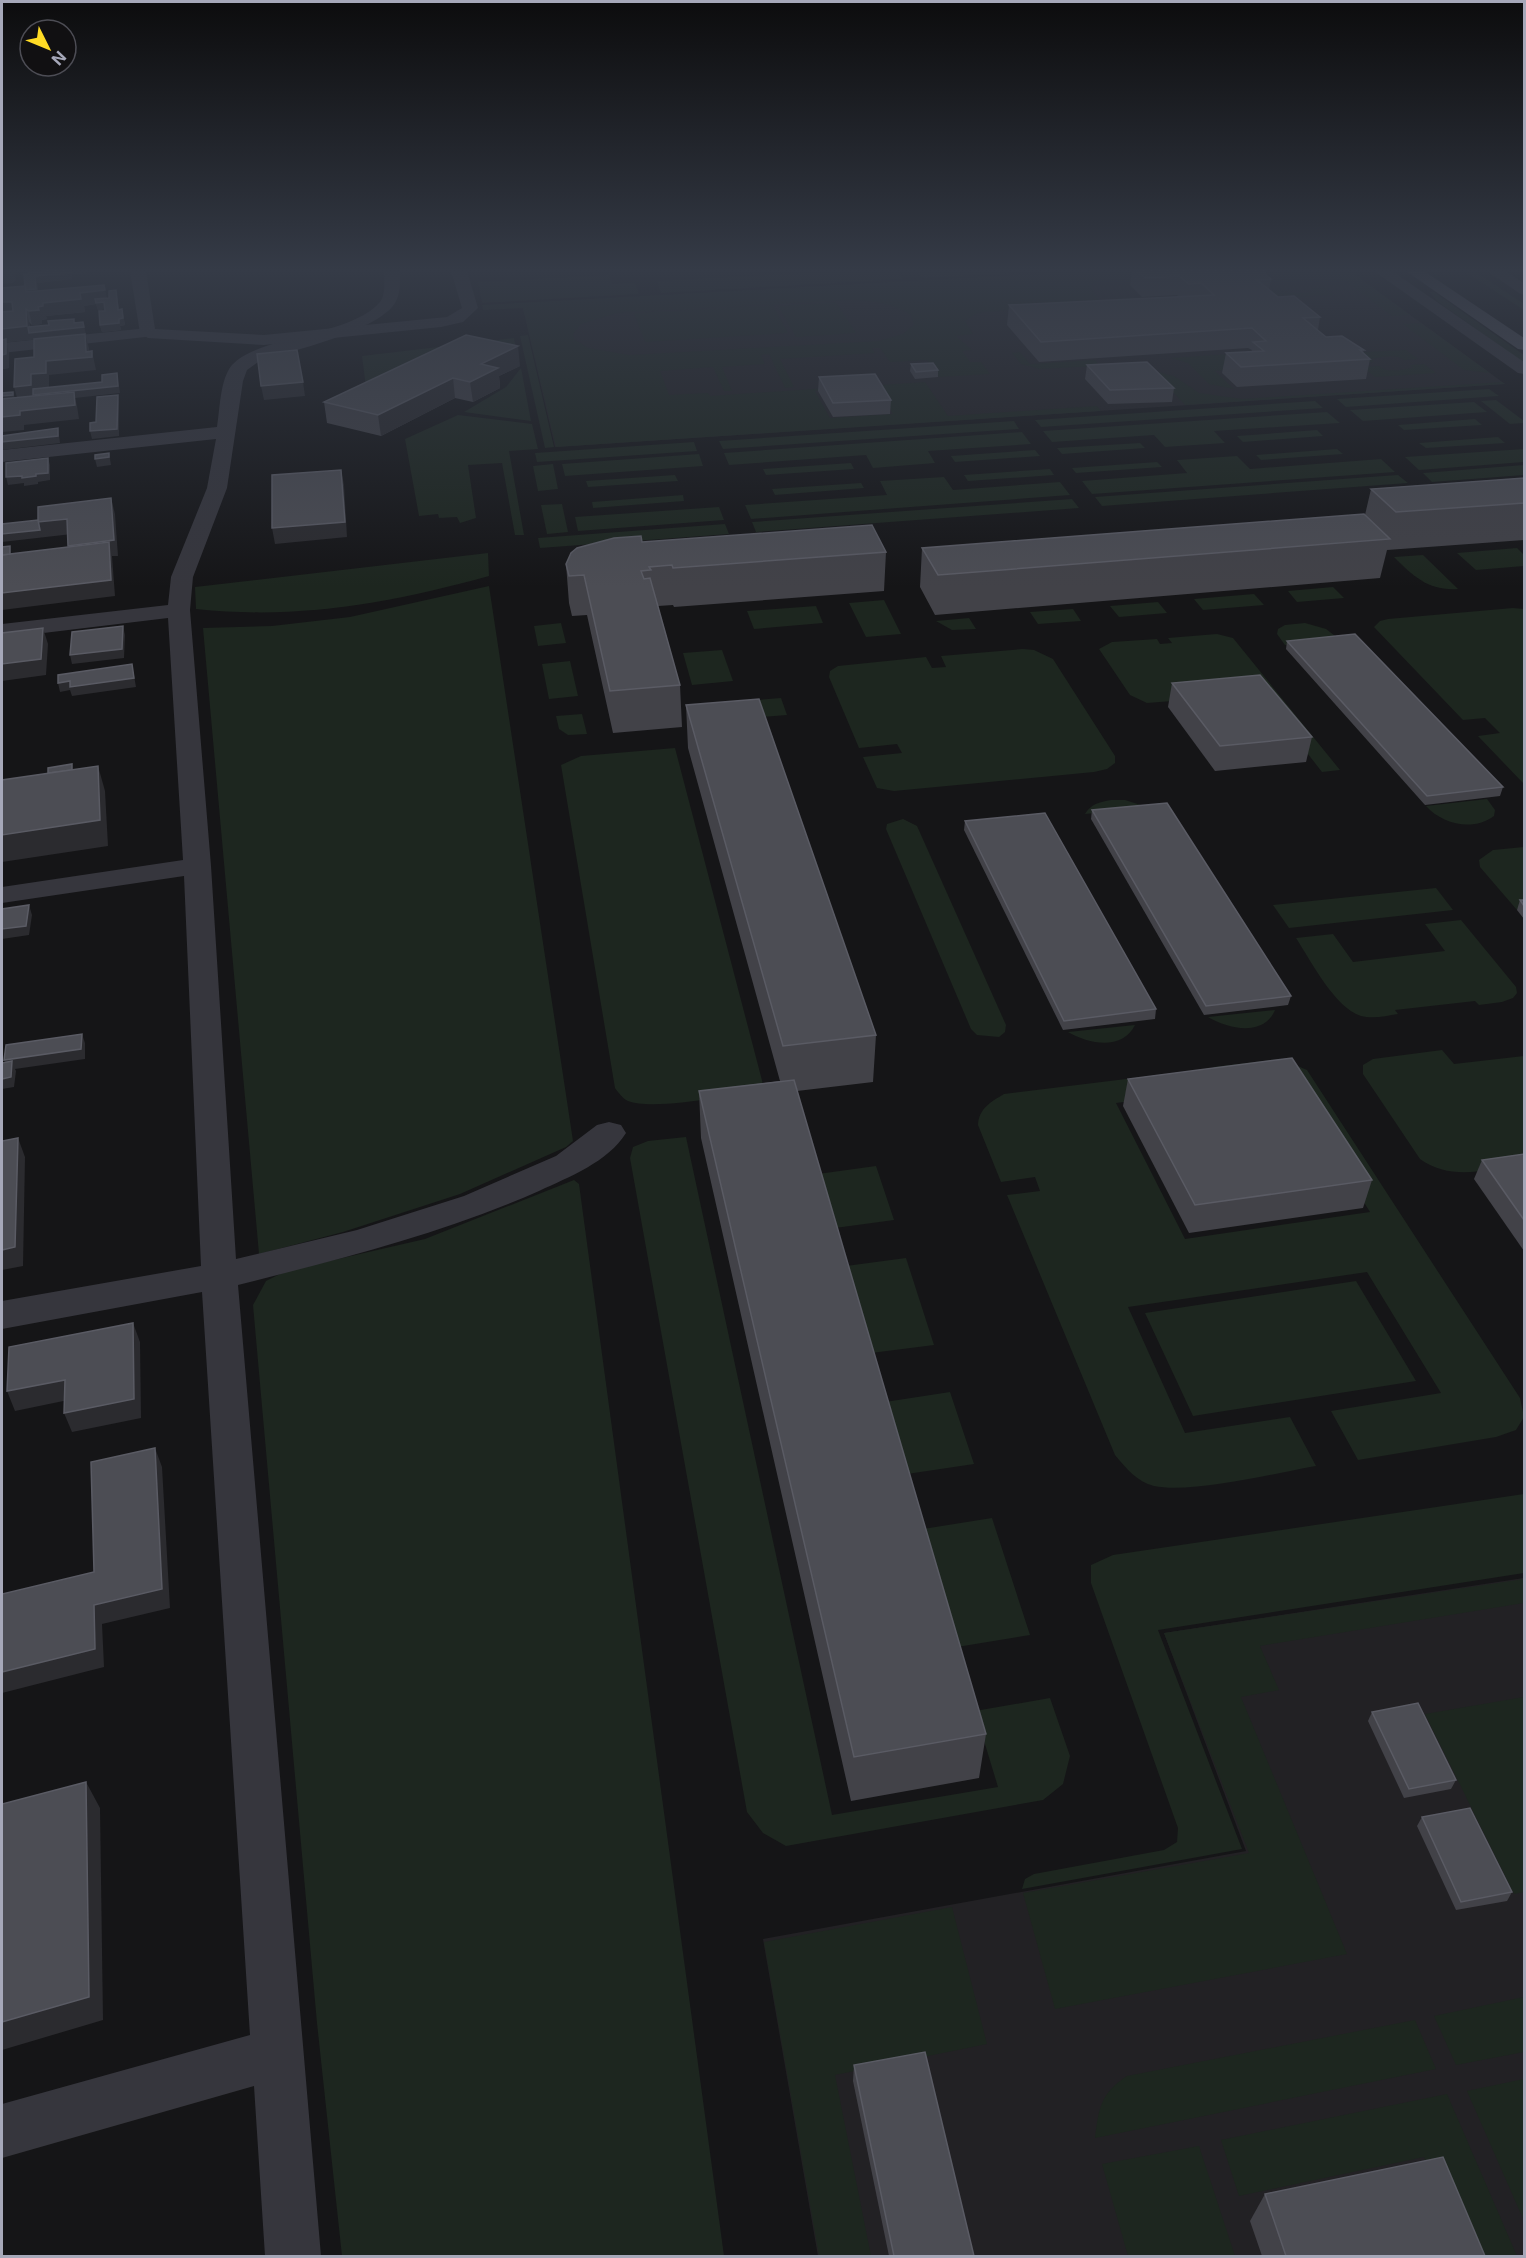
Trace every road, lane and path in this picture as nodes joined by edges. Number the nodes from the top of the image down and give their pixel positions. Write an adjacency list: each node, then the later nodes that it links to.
1 (236, 376): 2 (street)
2 (226, 432): 3 (street); 4 (street)
3 (2, 456)
4 (179, 610): 5 (street); 6 (street)
5 (2, 631)
6 (197, 866): 7 (street); 9 (street)
7 (2, 895)
8 (609, 1133): 9 (street)
9 (219, 1276): 10 (street); 11 (street)
10 (2, 1315)
11 (279, 2053): 12 (street); 13 (street)
12 (2, 2131)
13 (293, 2256)

